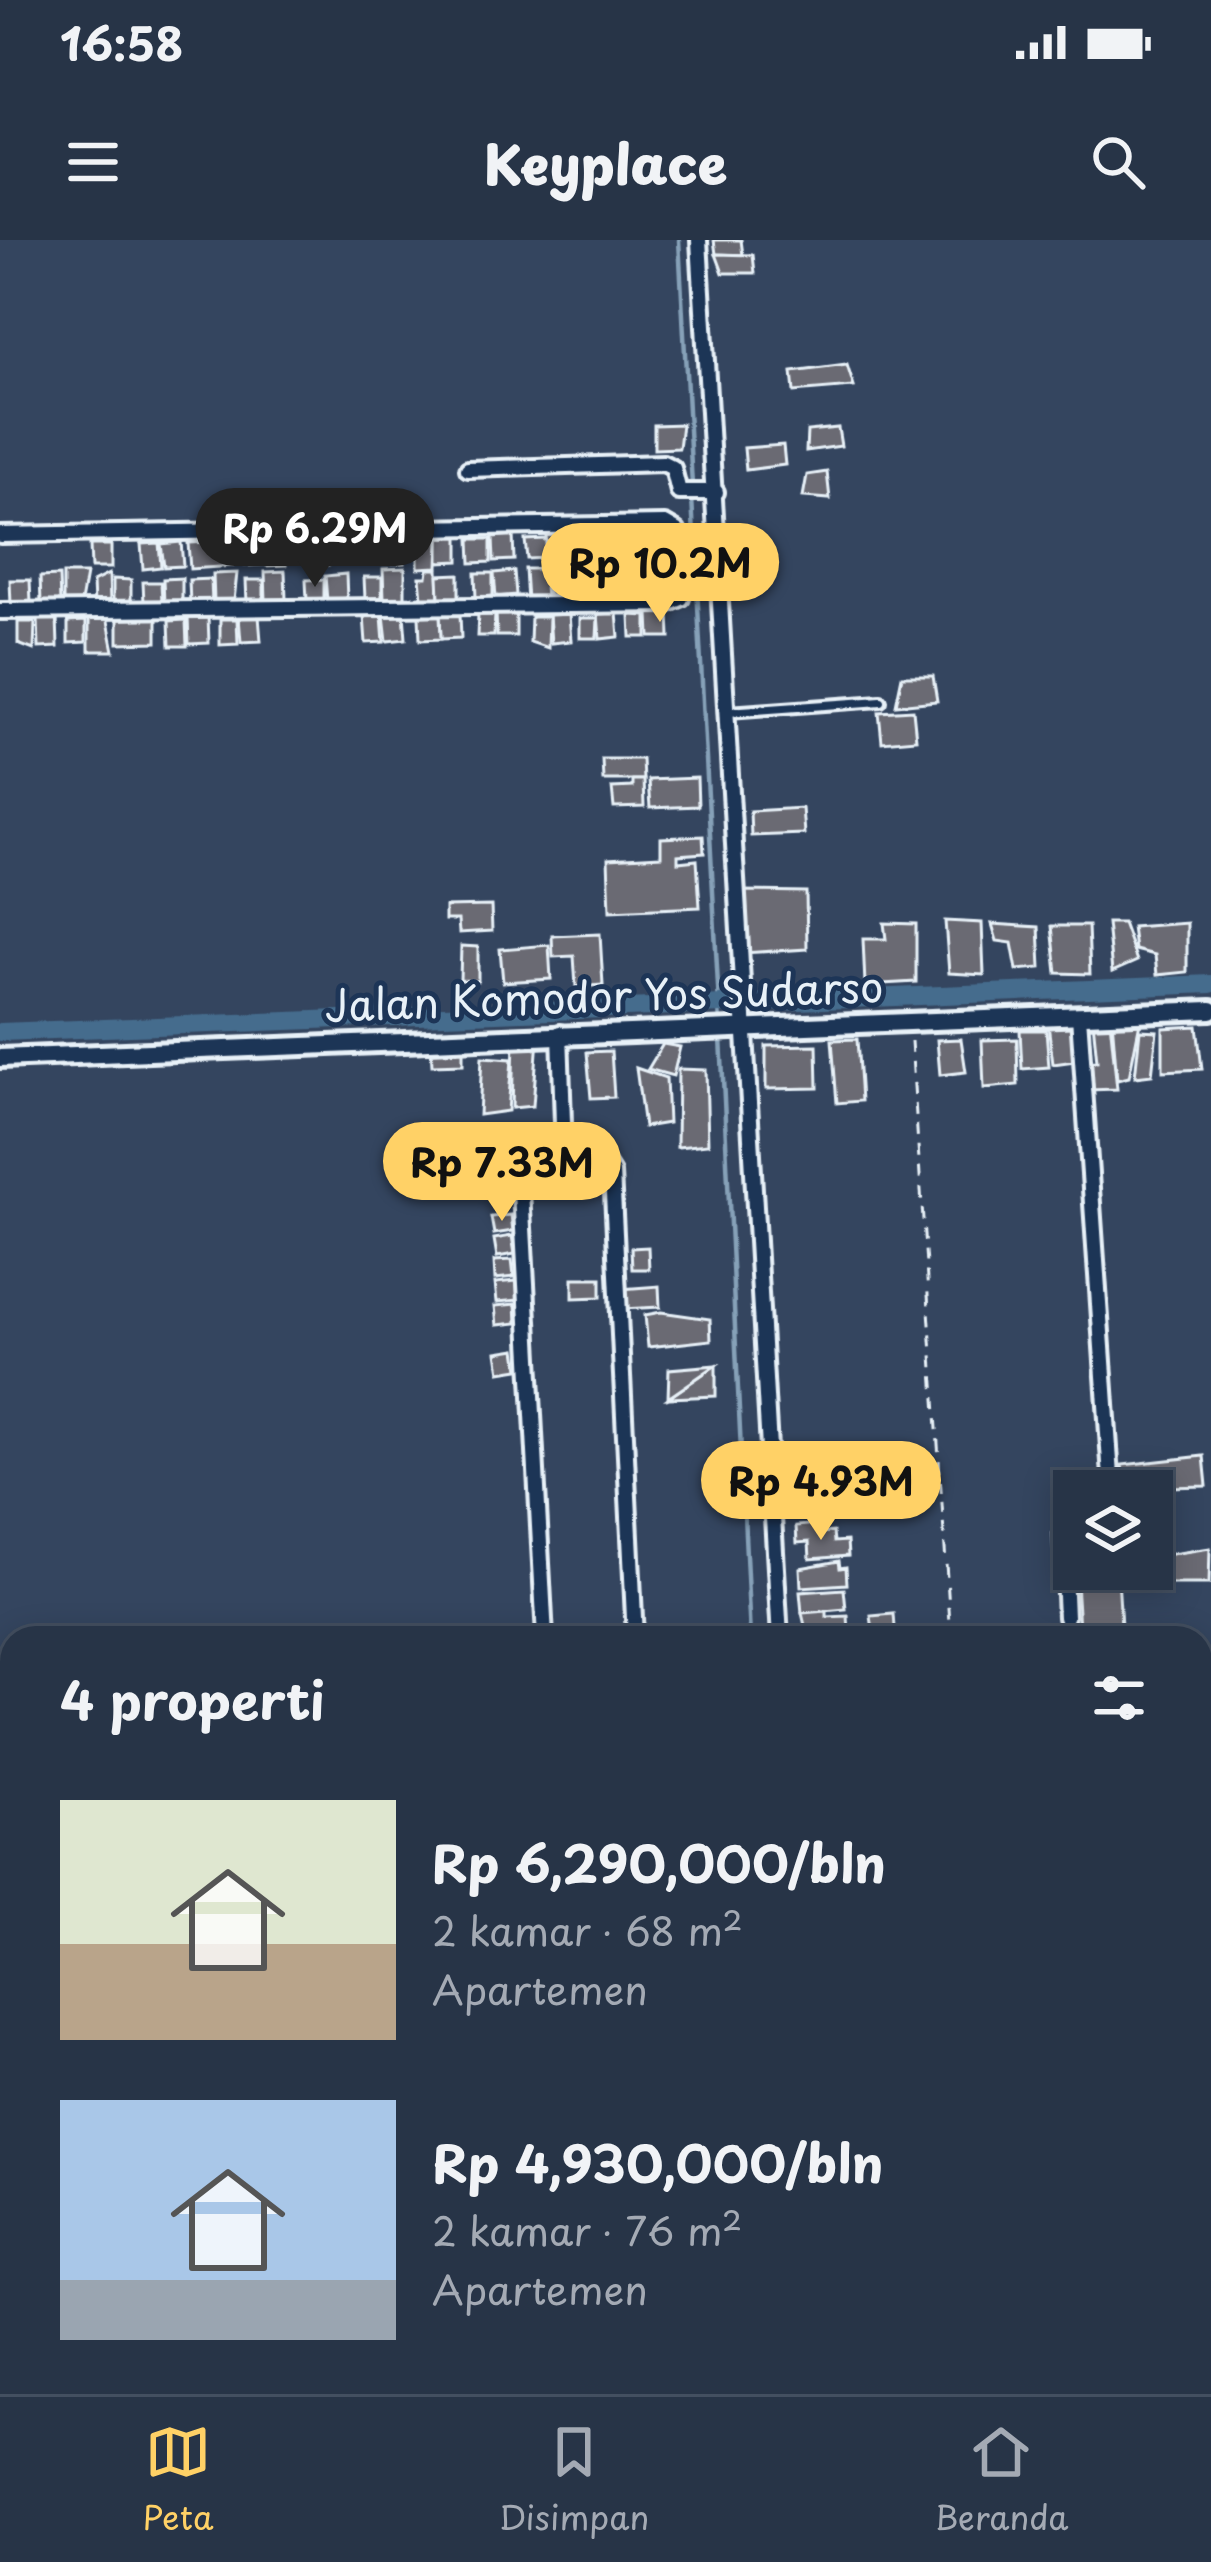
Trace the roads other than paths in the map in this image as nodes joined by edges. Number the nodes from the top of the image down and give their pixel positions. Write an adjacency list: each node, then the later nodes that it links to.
1 (699, 240): 3 (street)
2 (468, 469): 3 (street)
3 (714, 492): 5 (street)
4 (0, 536): 6 (street)
5 (717, 580): 6 (street); 9 (street)
6 (684, 582): 7 (street)
7 (0, 611)
8 (881, 701): 9 (lane)
9 (728, 712): 12 (street)
10 (1211, 1010): 11 (street, Jalan Komodor Yos Sudarso)
11 (1079, 1016): 12 (street, Jalan Komodor Yos Sudarso); 16 (street)
12 (742, 1023): 13 (street, Jalan Komodor Yos Sudarso); 21 (street)
13 (560, 1033): 14 (street, Jalan Komodor Yos Sudarso); 15 (street)
14 (0, 1058)
15 (564, 1153): 19 (street); 20 (street)
16 (1111, 1470)
17 (1065, 1590): 18 (street)
18 (1066, 1617)
19 (543, 1626)
20 (634, 1626)
21 (779, 1626)

